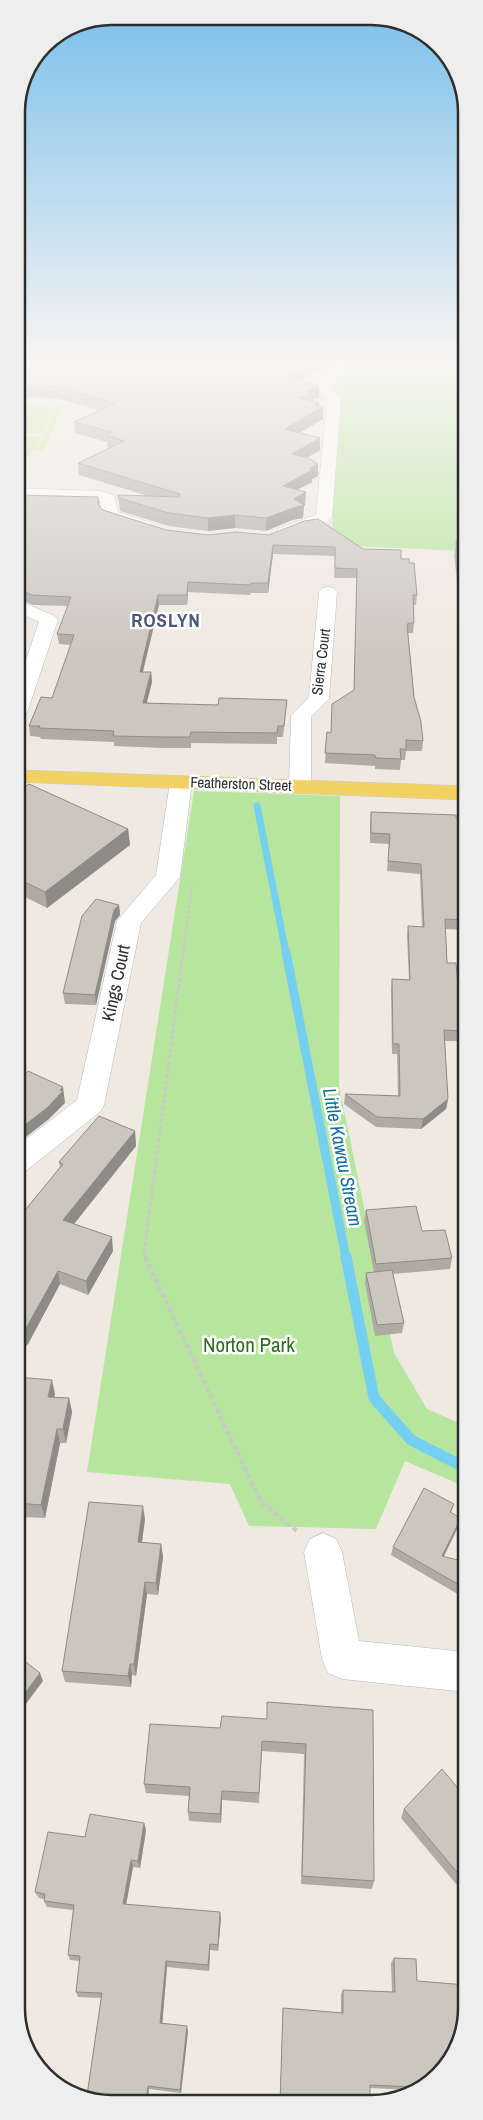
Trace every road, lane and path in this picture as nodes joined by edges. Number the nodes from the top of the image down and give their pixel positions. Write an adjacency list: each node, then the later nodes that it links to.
1 (329, 462): 4 (street)
2 (25, 493): 3 (street)
3 (159, 530)
4 (268, 538)
5 (328, 592): 10 (street, Sierra Court)
6 (25, 609): 7 (street)
7 (25, 690)
8 (25, 776): 9 (main road, Featherston Street)
9 (181, 782): 10 (main road, Featherston Street); 13 (street, Kings Court)
10 (300, 786): 11 (main road, Featherston Street)
11 (458, 793)
12 (193, 880): 14 (path)
13 (25, 1156)
14 (323, 1552): 15 (street)
15 (458, 1671)

